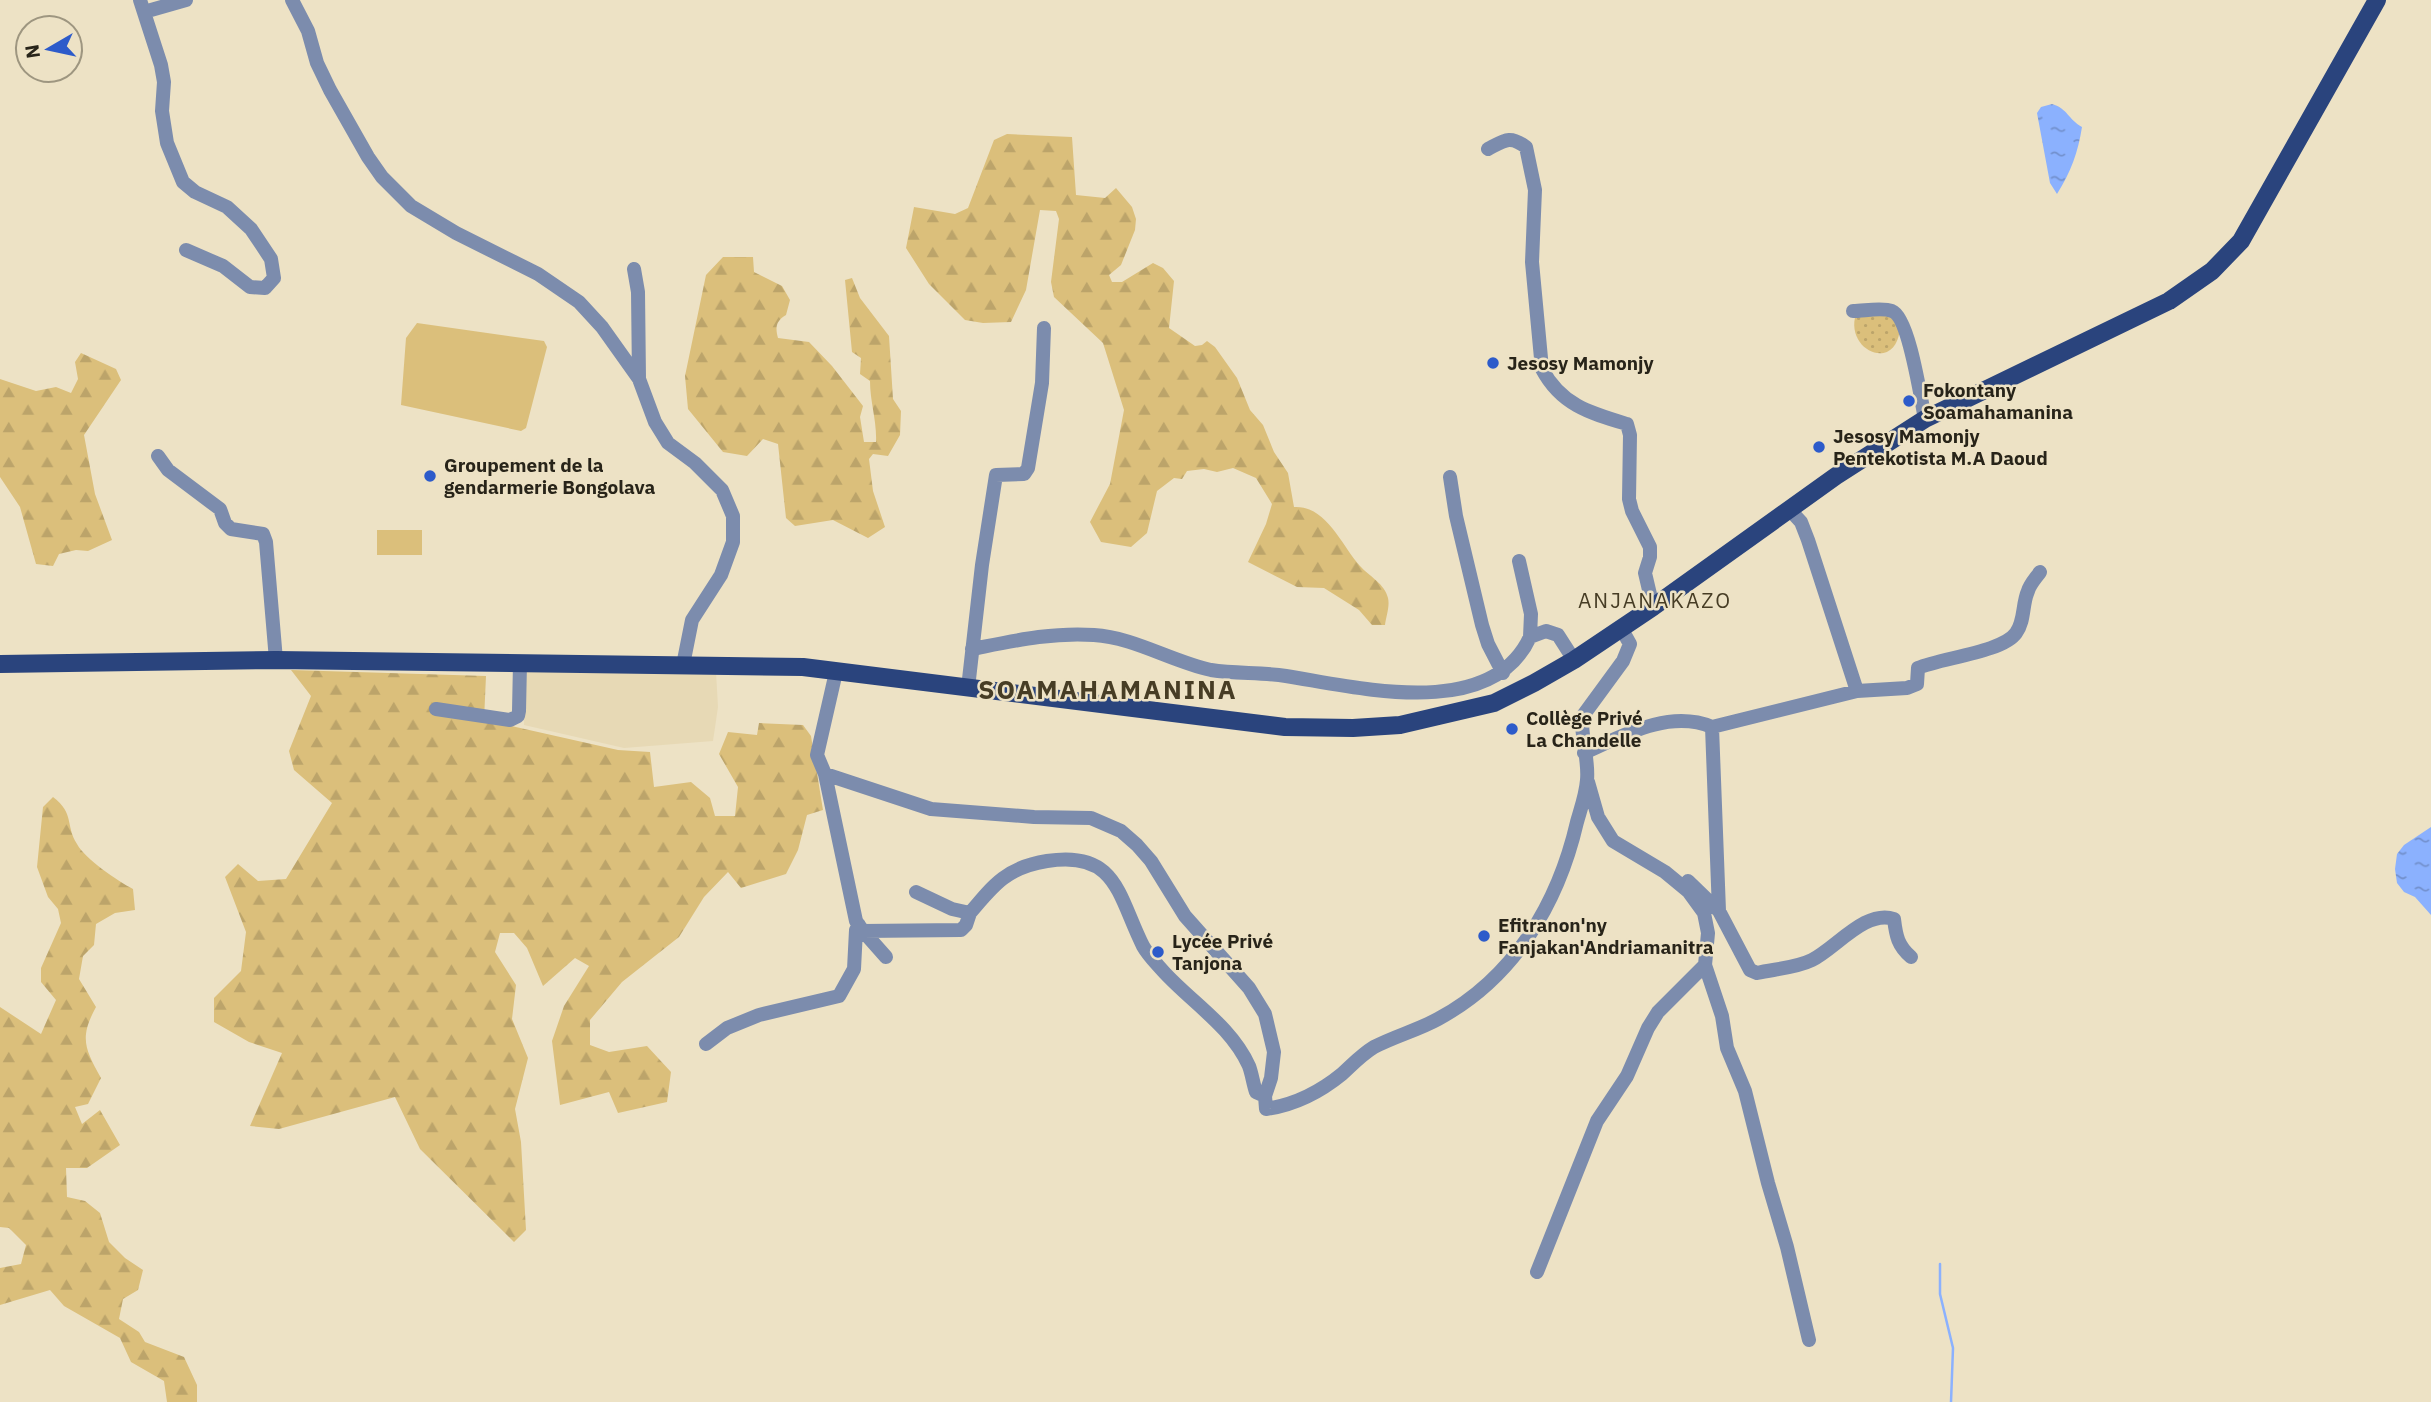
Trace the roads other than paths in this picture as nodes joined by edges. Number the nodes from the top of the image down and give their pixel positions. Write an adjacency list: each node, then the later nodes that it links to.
1 (186, 0): 4 (street)
2 (292, 0): 10 (street)
3 (2377, 0): 11 (main road)
4 (142, 6): 6 (street)
5 (1488, 149): 17 (street)
6 (186, 250)
7 (634, 270): 10 (street)
8 (1853, 311): 11 (street)
9 (1044, 328): 20 (street)
10 (639, 379): 25 (street)
11 (1926, 419): 14 (main road)
12 (158, 456): 21 (street)
13 (1450, 477): 27 (street)
14 (1790, 510): 17 (main road); 29 (street)
15 (1520, 561): 19 (street)
16 (2040, 572): 29 (street)
17 (1653, 607): 18 (main road)
18 (1621, 628): 22 (main road); 32 (street)
19 (1530, 638): 22 (street); 27 (street)
20 (972, 649): 27 (street); 28 (street)
21 (276, 660): 23 (main road); 24 (main road)
22 (1574, 660): 28 (main road)
23 (520, 663): 25 (main road); 30 (street)
24 (0, 664)
25 (683, 665): 26 (main road)
26 (836, 671): 28 (main road); 33 (street)
27 (1503, 673)
28 (968, 688)
29 (1857, 691): 31 (street)
30 (436, 709)
31 (1712, 727): 32 (street); 37 (street)
32 (1584, 753): 34 (street)
33 (825, 774): 39 (street); 44 (street)
34 (1587, 779): 35 (street); 44 (street)
35 (1664, 872): 37 (street); 42 (street)
36 (916, 892): 38 (street)
37 (1720, 911): 41 (street)
38 (970, 913): 39 (street); 44 (street)
39 (861, 928): 40 (street); 43 (street)
40 (886, 957)
41 (1912, 957)
42 (1705, 965): 45 (street); 46 (street)
43 (706, 1044)
44 (1265, 1096)
45 (1537, 1272)
46 (1809, 1340)

